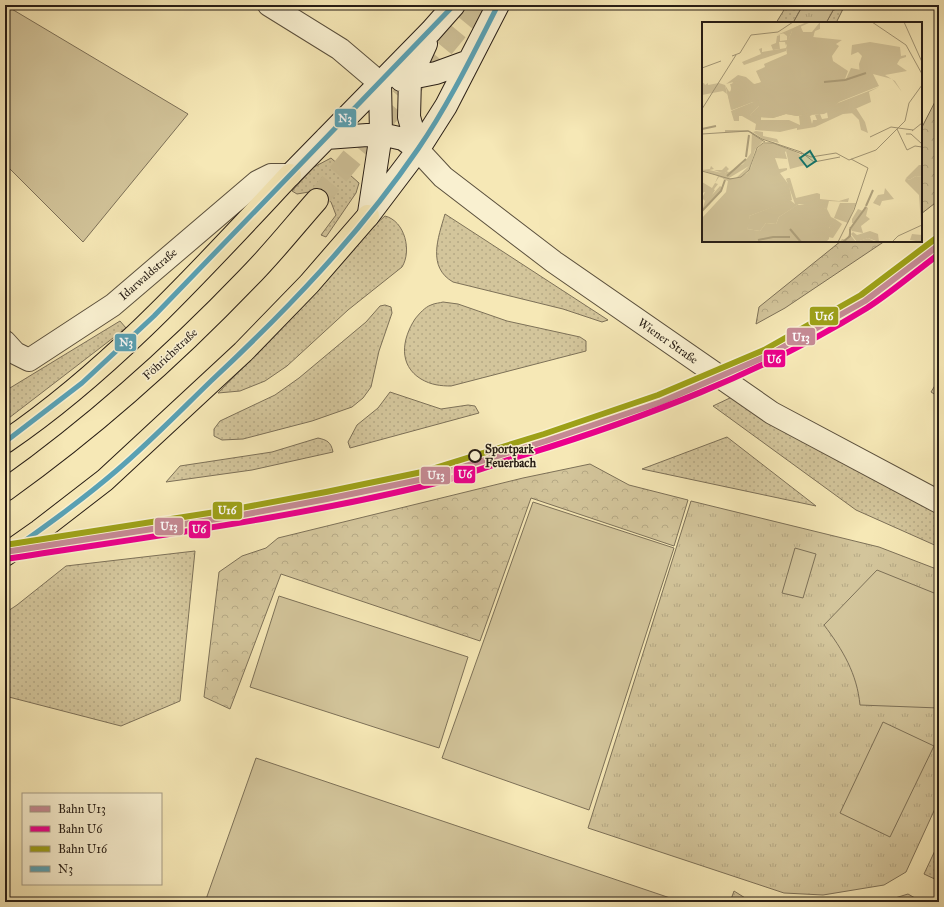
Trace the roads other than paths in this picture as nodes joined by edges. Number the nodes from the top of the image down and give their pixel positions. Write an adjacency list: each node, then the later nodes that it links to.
1 (269, 5): 7 (street)
2 (454, 5): 4 (street)
3 (498, 5): 5 (street)
4 (431, 31): 6 (street); 7 (street)
5 (469, 61): 6 (street); 10 (street)
6 (410, 79): 7 (street); 10 (street)
7 (380, 83): 8 (street); 9 (street)
8 (381, 134): 9 (street); 10 (street); 13 (street)
9 (326, 138): 11 (street)
10 (418, 150): 13 (street); 17 (street, Wiener Straße)
11 (290, 175): 14 (street, Idarwaldstraße); 15 (main road)
12 (317, 200): 16 (main road, Föhrichstraße)
13 (368, 216): 18 (main road)
14 (5, 342)
15 (5, 442)
16 (5, 490)
17 (939, 502)
18 (5, 554)

